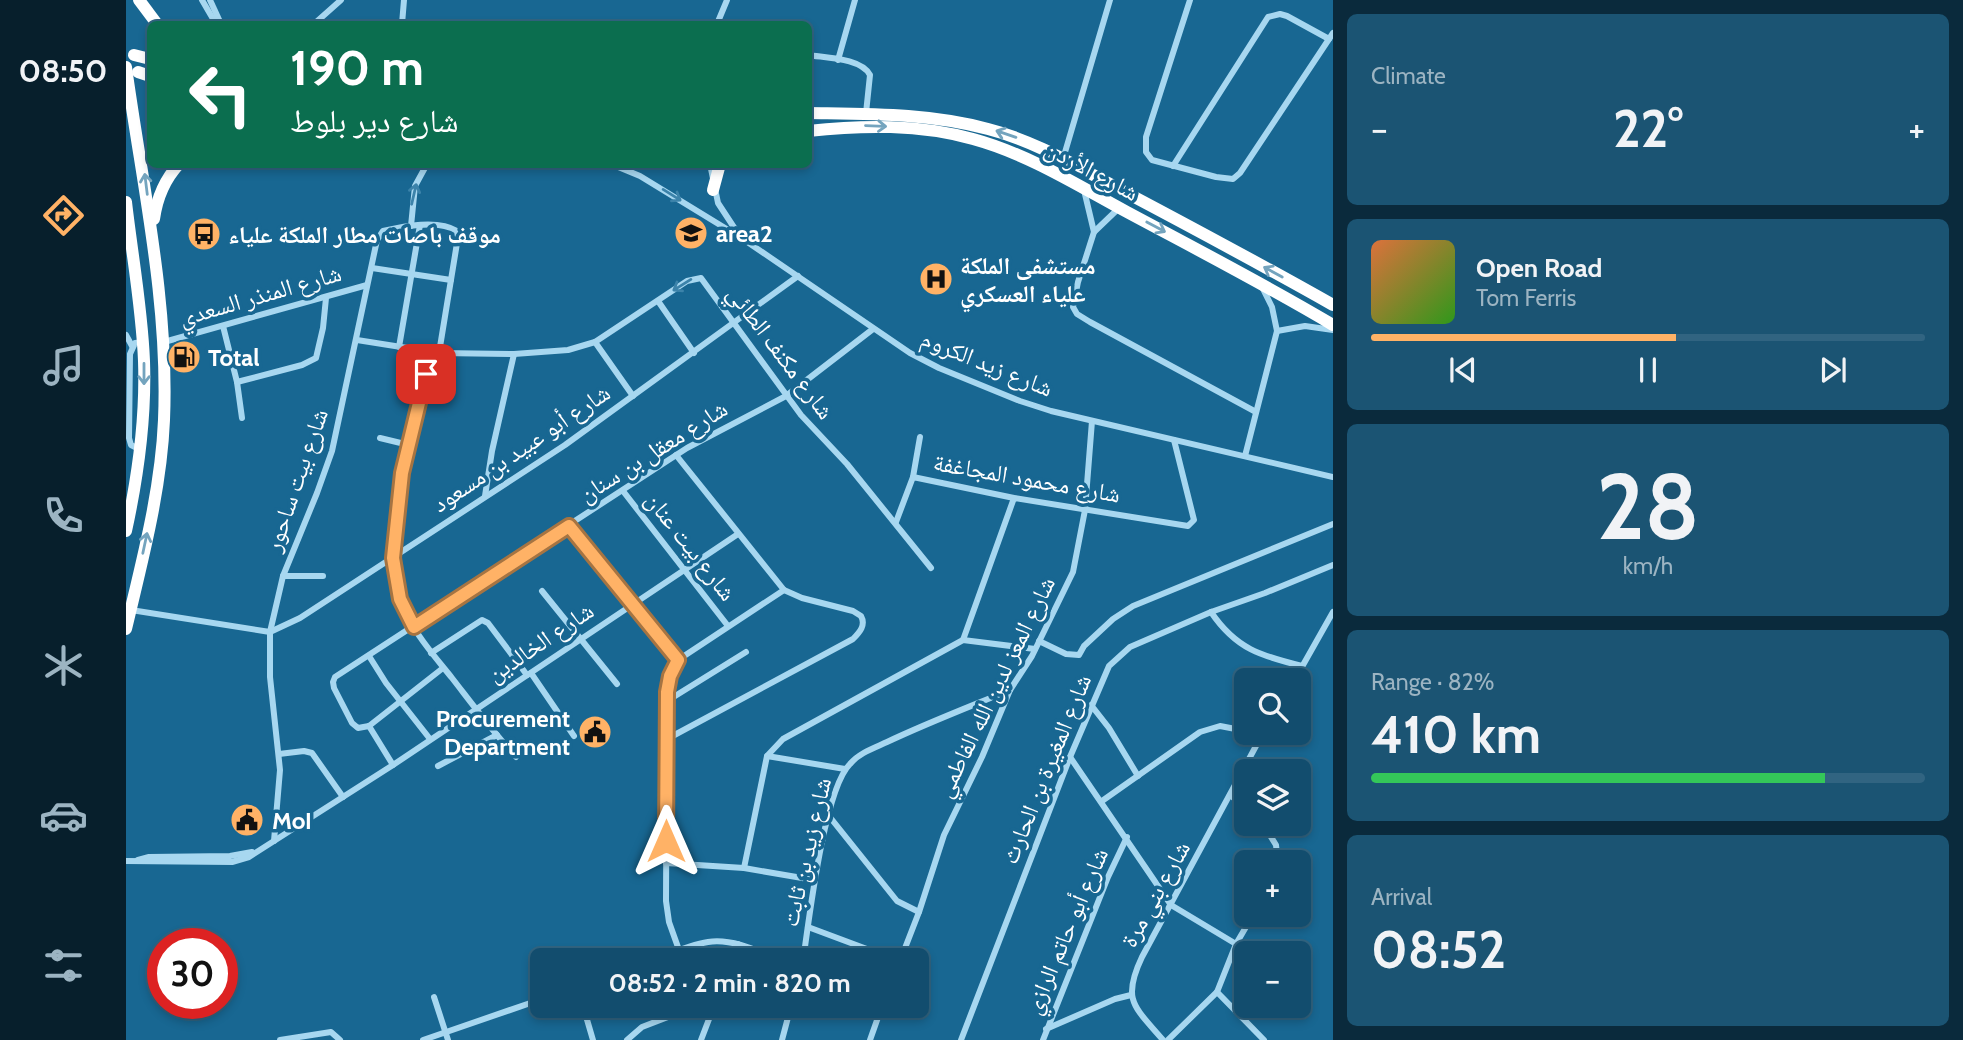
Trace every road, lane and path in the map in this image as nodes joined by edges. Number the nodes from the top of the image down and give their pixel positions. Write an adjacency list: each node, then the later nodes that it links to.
1 (139, 0): 10 (highway)
2 (202, 0): 11 (street)
3 (210, 0): 12 (street)
4 (341, 0): 13 (street)
5 (404, 0): 14 (street)
6 (727, 0): 15 (street)
7 (855, 0): 20 (street)
8 (1110, 0): 27 (street)
9 (1190, 0): 28 (street)
10 (155, 21)
11 (217, 21)
12 (218, 21)
13 (317, 21)
14 (402, 21)
15 (718, 21)
16 (1331, 36): 28 (street); 28 (street)
17 (134, 55): 19 (highway)
18 (812, 56): 20 (street)
19 (147, 58)
20 (838, 60): 24 (street)
21 (138, 72): 22 (highway)
22 (133, 108): 26 (highway); 43 (highway, one-way to 22)
23 (812, 113): 24 (highway, شارع الأردن)
24 (866, 113): 27 (highway, شارع الأردن, one-way to 24)
25 (812, 131): 34 (highway, شارع الأردن, one-way to 34)
26 (147, 141)
27 (1063, 159): 53 (highway, شارع الأردن, one-way to 27)
28 (1173, 166)
29 (175, 168): 43 (highway)
30 (425, 168): 39 (street, one-way to 30)
31 (620, 168): 42 (street, شارع زيد الكروم, one-way to 42)
32 (710, 168): 35 (street, شارع زيد الكروم)
33 (719, 168): 35 (highway)
34 (1084, 188): 37 (highway, شارع الأردن); 40 (street)
35 (713, 190): 42 (street, شارع زيد الكروم)
36 (126, 202): 44 (highway)
37 (1119, 208): 40 (street); 49 (highway, شارع الأردن, one-way to 49)
38 (420, 225): 39 (street); 46 (street); 48 (street)
39 (411, 226): 45 (street, شارع بيت ساحور)
40 (1094, 232): 72 (street)
41 (126, 238): 44 (highway)
42 (743, 239): 47 (street, شارع زيد الكروم)
43 (153, 247): 61 (highway)
44 (132, 255): 63 (highway)
45 (372, 268): 46 (street); 50 (street, شارع بيت ساحور)
46 (411, 273): 48 (street); 64 (street)
47 (798, 276): 54 (street, شارع أبو عبيد بن مسعود); 57 (street, شارع زيد الكروم)
48 (451, 280): 66 (street)
49 (1259, 282): 56 (highway, شارع الأردن); 58 (street)
50 (367, 285): 51 (street, شارع المنذر السعدي); 60 (street, شارع بيت ساحور)
51 (326, 298): 55 (street, شارع المنذر السعدي); 69 (street)
52 (658, 301): 54 (street, شارع مكنف الطائي, one-way to 52); 62 (street, شارع مكنف الطائي); 67 (street)
53 (1333, 305)
54 (734, 324): 67 (street, شارع أبو عبيد بن مسعود); 71 (street, شارع مكنف الطائي)
55 (223, 326): 61 (street, شارع المنذر السعدي); 69 (street)
56 (1333, 328): 58 (street)
57 (873, 329): 71 (street, شارع معقل بن سنان); 74 (street, شارع زيد الكروم)
58 (1278, 331): 72 (street)
59 (126, 335): 63 (street)
60 (357, 340): 64 (street, شارع مكنف الطائي); 98 (street, شارع بيت ساحور)
61 (162, 342): 103 (highway, one-way to 61)
62 (595, 342): 68 (street, شارع مكنف الطائي); 70 (street)
63 (138, 344): 77 (street); 80 (highway, one-way to 80)
64 (399, 347): 65 (street, شارع مكنف الطائي)
65 (430, 352): 66 (street, شارع مكنف الطائي); 79 (street)
66 (439, 353): 68 (street, شارع مكنف الطائي)
67 (694, 353): 70 (street, شارع أبو عبيد بن مسعود)
68 (514, 354): 86 (street)
69 (237, 382): 73 (street)
70 (633, 396): 86 (street, شارع أبو عبيد بن مسعود)
71 (786, 396): 81 (street, شارع معقل بن سنان); 89 (street, شارع مكنف الطائي)
72 (1256, 412): 82 (street)
73 (242, 418)
74 (1092, 421): 78 (street, شارع زيد الكروم); 88 (street, شارع المعز لدين الله الفاطمي)
75 (920, 437): 83 (street)
76 (380, 438): 79 (street)
77 (128, 439): 80 (street)
78 (1174, 440): 82 (street, شارع زيد الكروم); 88 (street, شارع محمود المجاغفة)
79 (409, 445): 94 (street)
80 (139, 449): 92 (highway)
81 (676, 455): 85 (street, شارع معقل بن سنان); 93 (street)
82 (1245, 456): 84 (street, شارع زيد الكروم)
83 (913, 477): 87 (street, شارع محمود المجاغفة); 89 (street, شارع محمود المجاغفة)
84 (1333, 477)
85 (623, 491): 91 (street, شارع معقل بن سنان); 97 (street, شارع بيت عنان)
86 (485, 496): 94 (street, شارع أبو عبيد بن مسعود)
87 (1014, 498): 88 (street, شارع محمود المجاغفة); 111 (street)
88 (1085, 510): 112 (street, شارع المعز لدين الله الفاطمي)
89 (896, 522): 96 (street, شارع مكنف الطائي)
90 (1333, 524): 112 (street)
91 (569, 526): 102 (street); 107 (street, شارع معقل بن سنان)
92 (126, 531)
93 (738, 534): 97 (street, شارع الخالدين); 100 (street)
94 (393, 558): 107 (street); 109 (street, شارع أبو عبيد بن مسعود)
95 (1333, 565): 104 (street, شارع المغيرة بن الحارث)
96 (931, 568)
97 (685, 569): 102 (street, شارع الخالدين); 106 (street, شارع بيت عنان)
98 (283, 576): 99 (street); 109 (street, شارع بيت ساحور)
99 (323, 576)
100 (784, 590): 106 (street); 132 (street)
101 (542, 592): 110 (street)
102 (632, 603): 110 (street, شارع الخالدين); 117 (street)
103 (131, 610): 108 (highway); 109 (street)
104 (1211, 612): 118 (street); 125 (street, شارع المغيرة بن الحارث)
105 (1333, 612): 118 (street)
106 (727, 626): 117 (street)
107 (414, 627): 115 (street); 116 (street, شارع معقل بن سنان)
108 (126, 629)
109 (270, 632): 134 (street, شارع بيت ساحور)
110 (581, 638): 120 (street, شارع الخالدين); 121 (street)
111 (963, 640): 113 (street); 135 (street)
112 (1039, 641): 113 (street, شارع المعز لدين الله الفاطمي)
113 (1035, 649): 122 (street, شارع المعز لدين الله الفاطمي)
114 (746, 652): 124 (street)
115 (431, 653): 119 (street); 120 (street)
116 (369, 656): 123 (street); 127 (street, شارع معقل بن سنان)
117 (678, 660): 124 (street)
118 (1302, 666)
119 (443, 668): 123 (street); 126 (street)
120 (529, 674): 126 (street, شارع الخالدين); 130 (street)
121 (617, 684)
122 (1010, 690): 140 (street, شارع زيد بن ثابت); 154 (street, شارع المعز لدين الله الفاطمي)
123 (401, 701): 127 (street); 131 (street)
124 (667, 701): 132 (street)
125 (1091, 705): 137 (street, شارع المغيرة بن الحارث); 141 (street)
126 (475, 709): 129 (street); 131 (street, شارع الخالدين)
127 (369, 726): 138 (street, شارع معقل بن سنان)
128 (1234, 729): 141 (street)
129 (496, 735): 136 (street); 139 (street)
130 (573, 736)
131 (430, 739): 138 (street, شارع الخالدين)
132 (667, 739): 150 (street)
133 (1255, 745): 142 (street, شارع بني مرة)
134 (279, 754): 143 (street); 148 (street, شارع بيت ساحور)
135 (767, 756): 140 (street); 151 (street)
136 (516, 757)
137 (1070, 757): 145 (street); 186 (street, شارع المغيرة بن الحارث)
138 (393, 765): 143 (street, شارع الخالدين)
139 (438, 766)
140 (845, 769): 146 (street, شارع زيد بن ثابت)
141 (1138, 776): 145 (street)
142 (1230, 795): 144 (street); 153 (street, شارع بني مرة)
143 (343, 797): 148 (street, شارع الخالدين)
144 (1234, 798)
145 (1102, 802): 147 (street)
146 (829, 816): 152 (street, شارع زيد بن ثابت); 154 (street)
147 (1127, 837): 153 (street); 175 (street, شارع أبو حاتم الرازي)
148 (274, 841): 149 (street, شارع الخالدين)
149 (126, 861)
150 (666, 863): 151 (street); 158 (street)
151 (744, 869): 152 (street)
152 (814, 880): 155 (street, شارع زيد بن ثابت)
153 (1171, 905): 156 (street); 167 (street, شارع بني مرة)
154 (919, 912): 164 (street, شارع المعز لدين الله الفاطمي)
155 (808, 927): 162 (street, شارع زيد بن ثابت); 163 (street)
156 (1234, 943)
157 (738, 944): 159 (street); 160 (street); 161 (street)
158 (678, 948)
159 (686, 948)
160 (736, 948)
161 (748, 948)
162 (805, 948)
163 (865, 948)
164 (905, 948)
165 (1234, 949): 166 (street)
166 (1217, 992): 189 (street); 190 (street)
167 (1131, 995): 175 (street); 176 (street)
168 (434, 997): 177 (street)
169 (530, 1004): 177 (street)
170 (587, 1018): 181 (street)
171 (665, 1018): 182 (street)
172 (709, 1018): 183 (street)
173 (788, 1018): 184 (street)
174 (878, 1018): 185 (street)
175 (1046, 1029): 187 (street, شارع أبو حاتم الرازي)
176 (1158, 1033): 188 (street); 189 (street)
177 (447, 1036): 180 (street)
178 (339, 1038): 179 (street)
179 (280, 1040)
180 (424, 1040)
181 (593, 1040)
182 (627, 1040)
183 (701, 1040)
184 (782, 1040)
185 (870, 1040)
186 (961, 1040)
187 (1042, 1040)
188 (1151, 1040)
189 (1165, 1040)
190 (1264, 1040)

